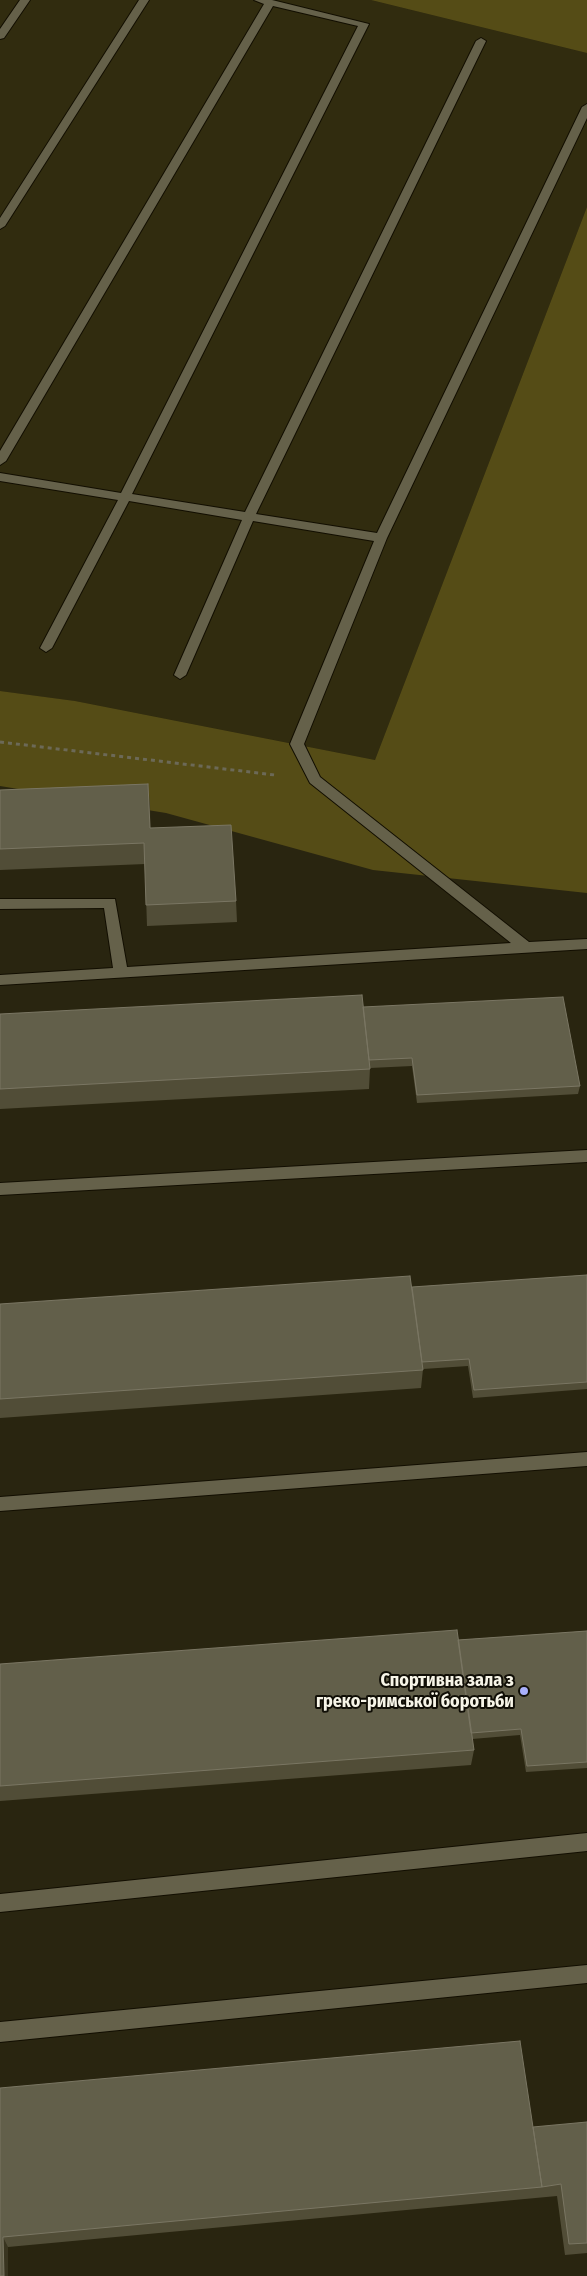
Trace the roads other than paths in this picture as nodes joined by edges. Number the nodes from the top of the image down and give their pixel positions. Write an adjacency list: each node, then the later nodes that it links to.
1 (25, 0): 4 (lane)
2 (144, 0): 7 (lane)
3 (264, 1): 8 (lane); 10 (lane)
4 (0, 36)
5 (482, 41): 11 (lane)
6 (587, 107): 12 (lane)
7 (0, 226)
8 (0, 461)
9 (0, 477): 10 (lane)
10 (125, 497): 11 (lane); 13 (lane)
11 (249, 517): 12 (lane); 14 (lane)
12 (381, 538): 17 (lane)
13 (46, 648)
14 (180, 675)
15 (0, 904): 18 (lane)
16 (587, 944): 17 (lane)
17 (526, 948): 18 (lane)
18 (121, 974): 19 (lane)
19 (0, 980)
20 (587, 1156): 21 (lane)
21 (0, 1189)
22 (587, 1459): 23 (lane)
23 (0, 1504)
24 (587, 1842): 25 (lane)
25 (0, 1903)
26 (587, 1974): 27 (lane)
27 (0, 2032)

